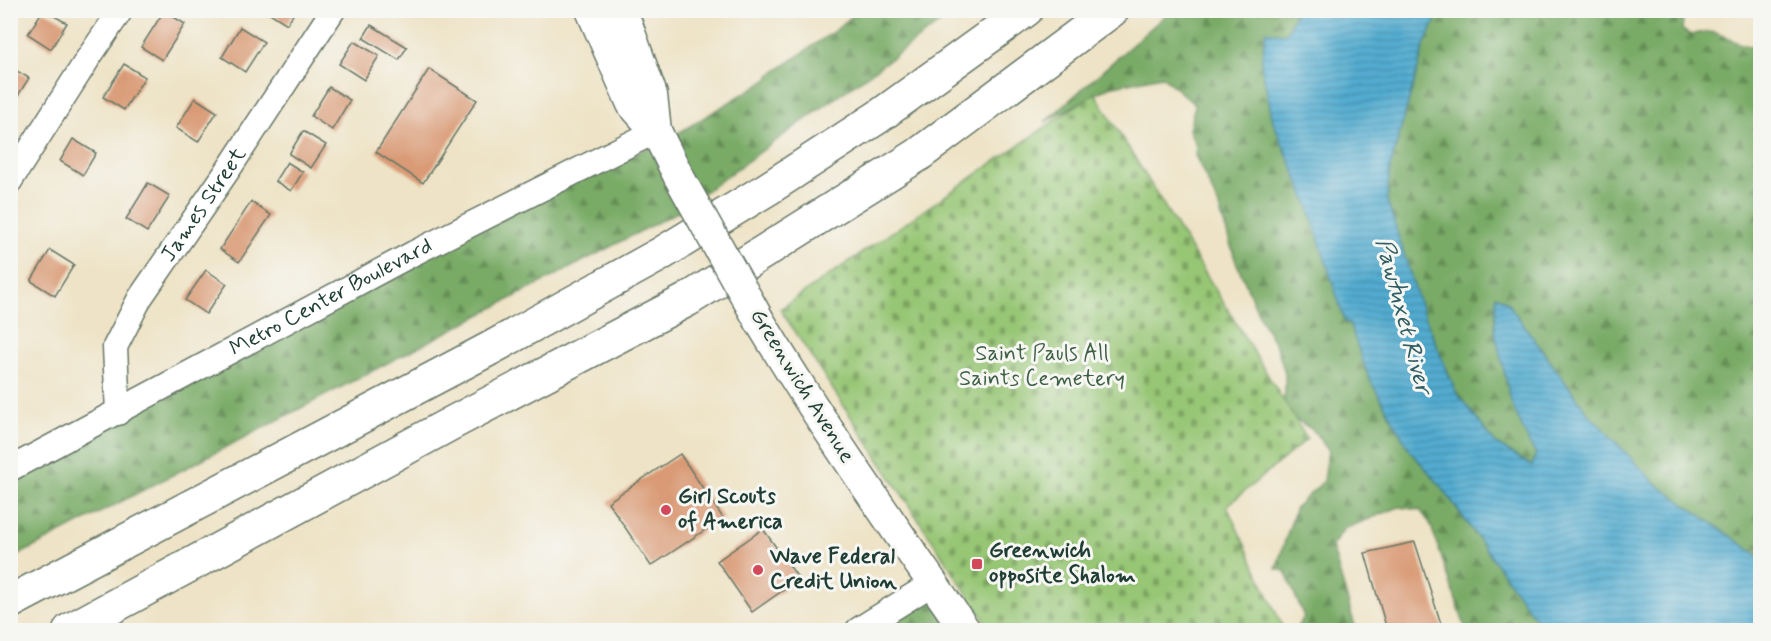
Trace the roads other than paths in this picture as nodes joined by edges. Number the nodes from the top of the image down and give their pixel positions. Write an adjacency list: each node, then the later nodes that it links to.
1 (121, 10): 8 (street)
2 (333, 10): 9 (street, James Street)
3 (591, 10): 7 (main road, Greenwich Avenue)
4 (622, 10): 7 (main road, Greenwich Avenue)
5 (1026, 10): 12 (highway)
6 (1112, 10): 13 (highway)
7 (656, 131): 9 (street, Metro Center Boulevard); 11 (main road, Greenwich Avenue, bridge)
8 (10, 181)
9 (118, 413): 10 (street, Metro Center Boulevard)
10 (10, 469)
11 (933, 584): 14 (street); 15 (main road, Greenwich Avenue)
12 (10, 602)
13 (70, 630)
14 (858, 630)
15 (965, 630)

